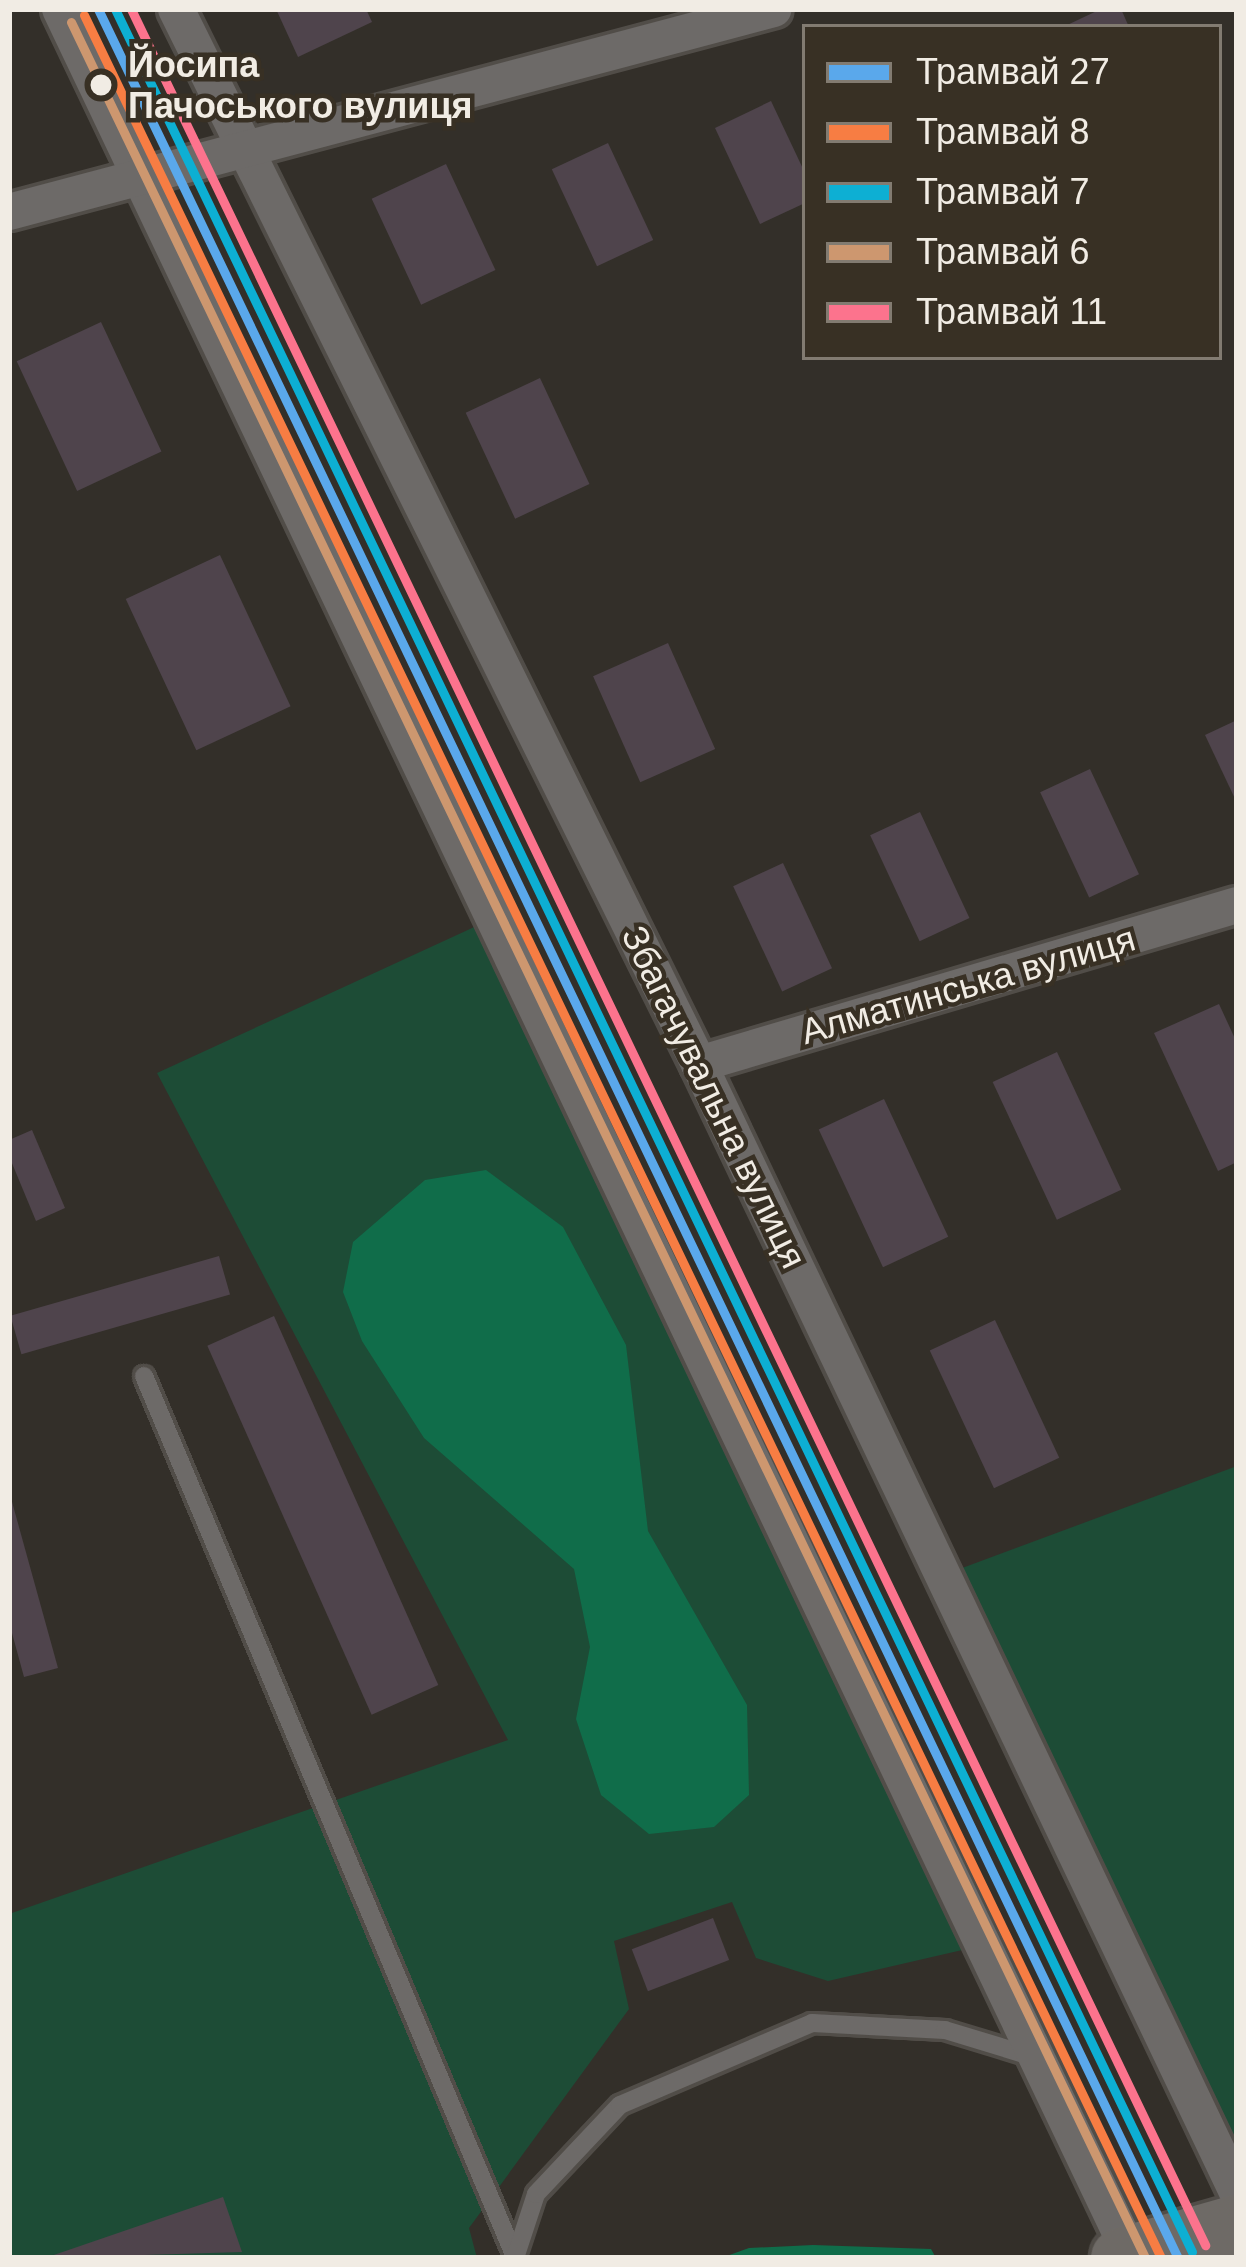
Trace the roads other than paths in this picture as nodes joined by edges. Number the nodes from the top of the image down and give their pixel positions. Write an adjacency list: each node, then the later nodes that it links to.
1 (60, 9): 5 (street)
2 (176, 9): 4 (street, Збагачувальна вулиця)
3 (774, 9): 4 (street)
4 (241, 152): 5 (street); 8 (street, Збагачувальна вулиця)
5 (141, 177): 6 (street); 10 (street)
6 (9, 212)
7 (1237, 905): 8 (street, Алматинська вулиця)
8 (699, 1064): 11 (street, Збагачувальна вулиця)
9 (144, 1376): 14 (lane)
10 (1037, 2058): 13 (street); 14 (lane)
11 (1237, 2192)
12 (1237, 2225): 13 (main road)
13 (1126, 2256)
14 (515, 2257)

